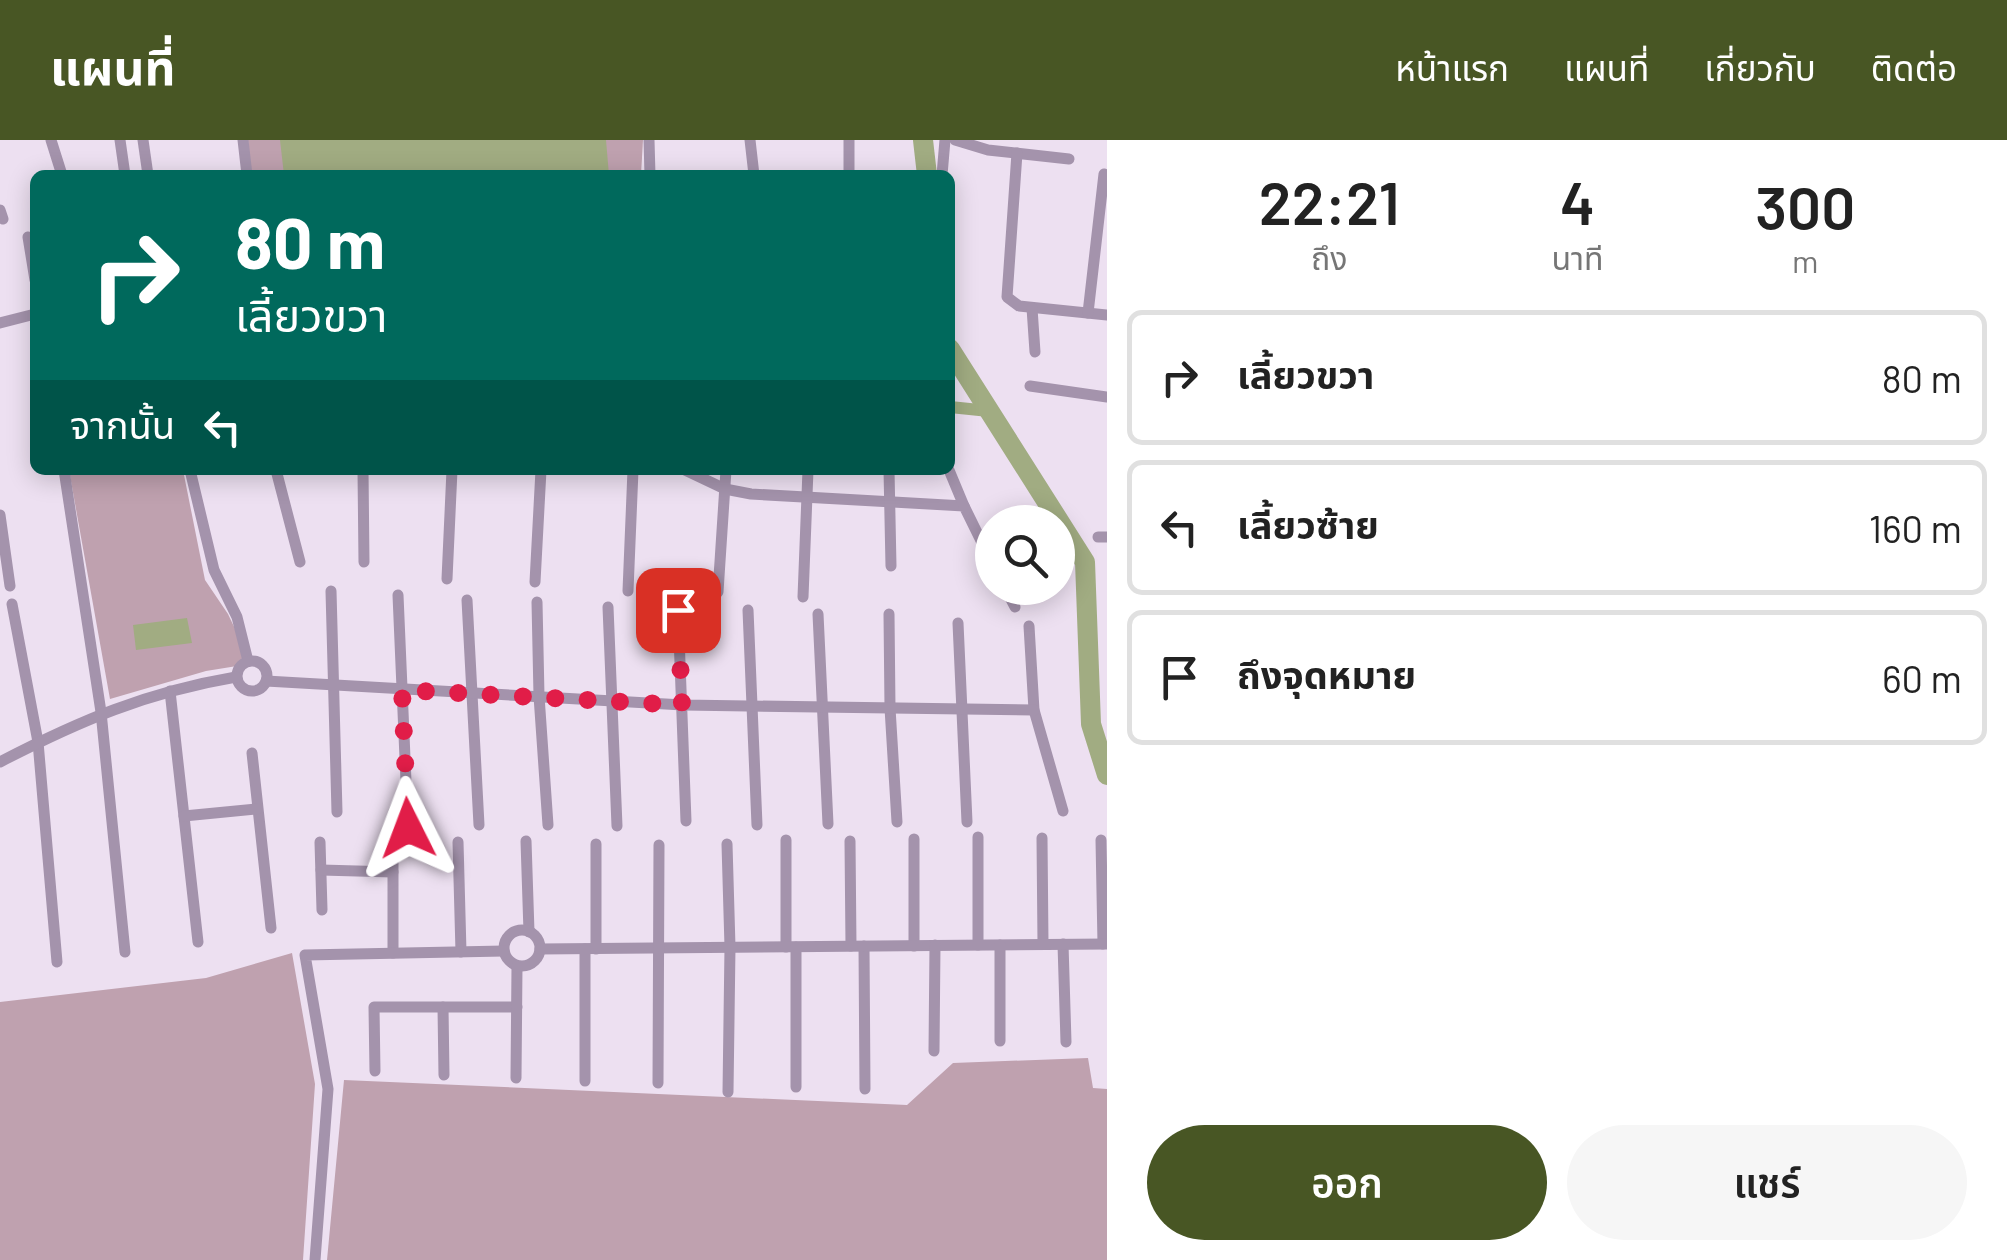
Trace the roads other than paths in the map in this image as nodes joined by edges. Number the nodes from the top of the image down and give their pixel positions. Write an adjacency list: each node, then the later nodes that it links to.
1 (51, 140): 12 (street)
2 (120, 140): 13 (street)
3 (144, 140): 14 (street)
4 (244, 140): 15 (street)
5 (648, 140): 16 (street)
6 (750, 140): 17 (street)
7 (850, 140): 18 (street)
8 (945, 140): 19 (street)
9 (955, 140): 10 (street)
10 (1017, 153): 11 (street); 23 (street)
11 (1069, 158)
12 (60, 170)
13 (124, 170)
14 (147, 170)
15 (246, 170)
16 (650, 170)
17 (753, 170)
18 (849, 170)
19 (942, 170)
20 (1104, 174): 24 (street)
21 (28, 237): 22 (street)
22 (30, 249)
23 (1032, 308): 24 (street); 28 (street)
24 (1088, 313): 26 (street)
25 (30, 315): 27 (street)
26 (1107, 315)
27 (0, 323)
28 (1035, 352)
29 (1030, 386): 30 (street)
30 (1107, 396)
31 (65, 475): 85 (street)
32 (191, 475): 70 (street)
33 (277, 475): 49 (street)
34 (363, 475): 50 (street)
35 (452, 475): 52 (street)
36 (542, 475): 53 (street)
37 (633, 475): 56 (street)
38 (695, 475): 43 (street)
39 (726, 475): 43 (street)
40 (808, 475): 44 (street)
41 (888, 475): 45 (street)
42 (951, 475): 46 (street)
43 (725, 489): 44 (street); 57 (street)
44 (807, 499): 45 (street); 59 (street)
45 (887, 503): 46 (street); 51 (street)
46 (964, 506): 48 (street)
47 (0, 515): 54 (street)
48 (975, 528)
49 (300, 562)
50 (364, 562)
51 (892, 566)
52 (447, 579)
53 (535, 582)
54 (10, 586)
55 (331, 591): 73 (street)
56 (628, 591)
57 (718, 592)
58 (398, 595): 74 (street)
59 (804, 597)
60 (468, 600): 76 (street)
61 (538, 602): 77 (street)
62 (12, 604): 86 (street)
63 (608, 607): 78 (street)
64 (678, 610): 79 (street)
65 (748, 610): 80 (street)
66 (818, 614): 81 (street)
67 (888, 614): 82 (street)
68 (958, 623): 83 (street)
69 (1029, 626): 84 (street)
70 (248, 661): 71 (street); 72 (street)
71 (236, 677): 72 (street); 75 (street)
72 (266, 681): 73 (street)
73 (333, 686): 74 (street); 91 (street)
74 (402, 690): 76 (street); 101 (street)
75 (170, 691): 85 (street); 92 (street)
76 (470, 694): 77 (street); 97 (street)
77 (539, 696): 78 (street); 98 (street)
78 (610, 700): 79 (street); 100 (street)
79 (682, 705): 80 (street); 93 (street)
80 (750, 705): 81 (street); 99 (street)
81 (821, 706): 82 (street); 96 (street)
82 (890, 708): 83 (street); 94 (street)
83 (961, 709): 84 (street); 95 (street)
84 (1034, 710): 90 (street)
85 (101, 712): 86 (street); 135 (street)
86 (38, 742): 88 (street); 138 (street)
87 (252, 753): 89 (street)
88 (0, 762)
89 (257, 809): 92 (street); 118 (street)
90 (1063, 811)
91 (337, 812)
92 (184, 816): 120 (street)
93 (686, 822)
94 (897, 822)
95 (967, 822)
96 (828, 824)
97 (480, 825)
98 (548, 825)
99 (757, 825)
100 (617, 826)
101 (408, 828)
102 (978, 837): 125 (street)
103 (1042, 838): 121 (street)
104 (914, 839): 128 (street)
105 (786, 840): 130 (street)
106 (1101, 840): 123 (street)
107 (526, 841): 119 (street)
108 (320, 842): 115 (street)
109 (458, 842): 136 (street)
110 (850, 842): 127 (street)
111 (596, 844): 133 (street)
112 (659, 844): 131 (street)
113 (728, 844): 129 (street)
114 (393, 846): 116 (street)
115 (321, 870): 116 (street); 117 (street)
116 (393, 872): 137 (street)
117 (322, 910)
118 (271, 928)
119 (529, 932): 132 (street); 134 (street)
120 (198, 942)
121 (1043, 944): 122 (street); 126 (street)
122 (1063, 944): 123 (street); 143 (street)
123 (1105, 944)
124 (934, 945): 125 (street); 128 (street); 144 (street)
125 (978, 945): 126 (street)
126 (1000, 945): 142 (street)
127 (858, 946): 128 (street); 130 (street); 151 (street)
128 (914, 946)
129 (730, 947): 130 (street); 131 (street); 152 (street)
130 (791, 947): 150 (street)
131 (658, 948): 133 (street); 149 (street)
132 (540, 949): 133 (street); 139 (street)
133 (590, 949): 148 (street)
134 (504, 951): 136 (street); 139 (street)
135 (125, 952)
136 (461, 952): 137 (street)
137 (393, 953): 153 (street)
138 (57, 962)
139 (518, 966): 141 (street)
140 (443, 1007): 141 (street); 145 (street); 146 (street)
141 (517, 1007): 147 (street)
142 (1000, 1042)
143 (1066, 1042)
144 (934, 1051)
145 (375, 1070)
146 (444, 1075)
147 (516, 1078)
148 (585, 1080)
149 (658, 1083)
150 (796, 1088)
151 (866, 1089)
152 (728, 1092)
153 (315, 1260)

